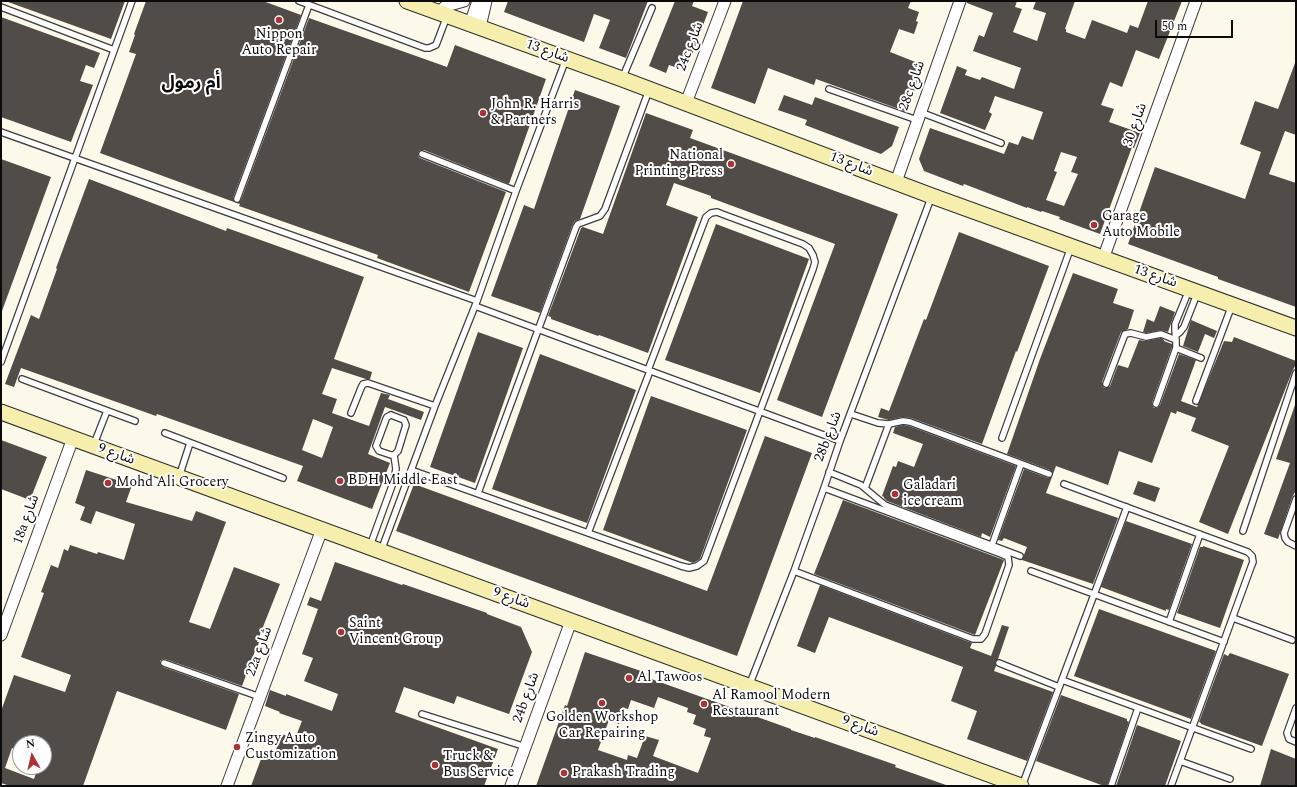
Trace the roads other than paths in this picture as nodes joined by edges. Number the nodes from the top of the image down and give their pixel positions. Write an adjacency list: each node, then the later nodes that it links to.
1 (132, 1): 17 (lane)
2 (299, 1): 11 (lane)
3 (321, 1): 13 (lane)
4 (406, 1): 15 (street, شارع 13)
5 (464, 1): 15 (street)
6 (478, 1): 16 (street)
7 (486, 1): 16 (street)
8 (725, 1): 22 (street, 24c شارع)
9 (960, 1): 23 (street, 28c شارع)
10 (1196, 1): 33 (street, شارع 30)
11 (309, 5): 13 (lane); 31 (lane)
12 (1, 7): 17 (lane)
13 (318, 8): 15 (lane)
14 (652, 8): 19 (lane)
15 (443, 14): 16 (street, شارع 13)
16 (475, 26): 18 (street, شارع 13)
17 (114, 50): 27 (lane)
18 (566, 59): 19 (street, شارع 13); 29 (lane)
19 (622, 79): 20 (street, شارع 13)
20 (650, 89): 22 (street, شارع 13); 38 (lane)
21 (829, 89): 23 (lane)
22 (686, 103): 28 (street, شارع 13)
23 (918, 116): 25 (lane); 28 (street, 28c شارع)
24 (1, 132): 27 (lane)
25 (1001, 143)
26 (422, 154): 29 (lane)
27 (75, 158): 35 (lane); 42 (lane)
28 (896, 182): 30 (street, شارع 13)
29 (516, 191): 35 (lane)
30 (932, 196): 32 (street, شارع 13); 54 (lane, 28b شارع)
31 (237, 199)
32 (1071, 246): 33 (street, شارع 13); 59 (lane)
33 (1103, 259): 34 (street, شارع 13)
34 (1193, 290): 36 (street, شارع 13); 39 (lane); 39 (lane)
35 (476, 303): 38 (lane); 49 (lane)
36 (1232, 305): 37 (street, شارع 13); 47 (lane)
37 (1296, 328)
38 (538, 329): 43 (lane); 73 (lane)
39 (1176, 337): 40 (lane); 46 (lane)
40 (1176, 348): 41 (lane); 48 (lane)
41 (1201, 358)
42 (1, 362)
43 (649, 370): 51 (lane); 51 (lane); 78 (lane)
44 (1296, 373): 77 (lane)
45 (22, 379): 50 (lane)
46 (1106, 384)
47 (1196, 401)
48 (1156, 404)
49 (435, 406): 53 (lane); 65 (lane)
50 (107, 411): 55 (lane); 62 (lane)
51 (760, 411): 60 (lane); 78 (lane)
52 (1, 412): 58 (street, شارع 9)
53 (351, 413)
54 (851, 414): 56 (lane); 60 (lane, 28b شارع)
55 (135, 421)
56 (889, 424): 64 (lane); 72 (lane)
57 (165, 433): 61 (lane)
58 (73, 438): 62 (street, شارع 9); 90 (street, 18a شارع)
59 (1002, 438)
60 (840, 441): 66 (lane, 28b شارع)
61 (190, 443): 68 (lane); 69 (lane)
62 (94, 446): 68 (street, شارع 9)
63 (394, 455): 63 (lane); 82 (lane)
64 (1021, 464): 67 (lane); 80 (lane)
65 (411, 470): 73 (lane); 82 (lane)
66 (829, 472): 71 (lane, 28b شارع); 72 (lane)
67 (1049, 474)
68 (179, 477): 76 (street, شارع 9)
69 (283, 478)
70 (1064, 484): 75 (lane)
71 (824, 488): 84 (lane, 28b شارع); 84 (lane)
72 (865, 488): 80 (lane)
73 (478, 493): 78 (lane)
74 (1296, 499): 81 (lane)
75 (1127, 507): 79 (lane); 86 (lane)
76 (322, 529): 82 (street, شارع 9); 98 (street, 22a شارع)
77 (1243, 530)
78 (588, 533)
79 (1200, 534): 87 (lane); 89 (lane)
80 (992, 545): 83 (lane)
81 (1296, 546)
82 (375, 549): 88 (street, شارع 9)
83 (1020, 556)
84 (794, 571): 96 (lane, 28b شارع)
85 (1031, 571): 86 (lane)
86 (1094, 595): 89 (lane); 95 (lane)
87 (1233, 618): 91 (lane); 92 (lane)
88 (571, 621): 96 (street, شارع 9); 104 (street, 24b شارع)
89 (1169, 622): 92 (lane)
90 (1, 635)
91 (1292, 640)
92 (1224, 642): 102 (lane)
93 (164, 663): 98 (lane)
94 (999, 663): 97 (lane)
95 (1062, 680): 97 (lane); 99 (lane)
96 (749, 686): 110 (street, شارع 9)
97 (1059, 687): 110 (lane)
98 (260, 697): 108 (street, 22a شارع)
99 (1138, 708): 102 (lane); 111 (lane)
100 (1296, 708): 103 (lane)
101 (422, 714): 104 (lane)
102 (1192, 728): 105 (lane); 106 (lane)
103 (1296, 742)
104 (526, 747): 109 (street, 24b شارع)
105 (1251, 749)
106 (1180, 761): 107 (lane); 112 (lane)
107 (1230, 779)
108 (227, 786)
109 (511, 786)
110 (1021, 786)
111 (1111, 786)
112 (1171, 786)

